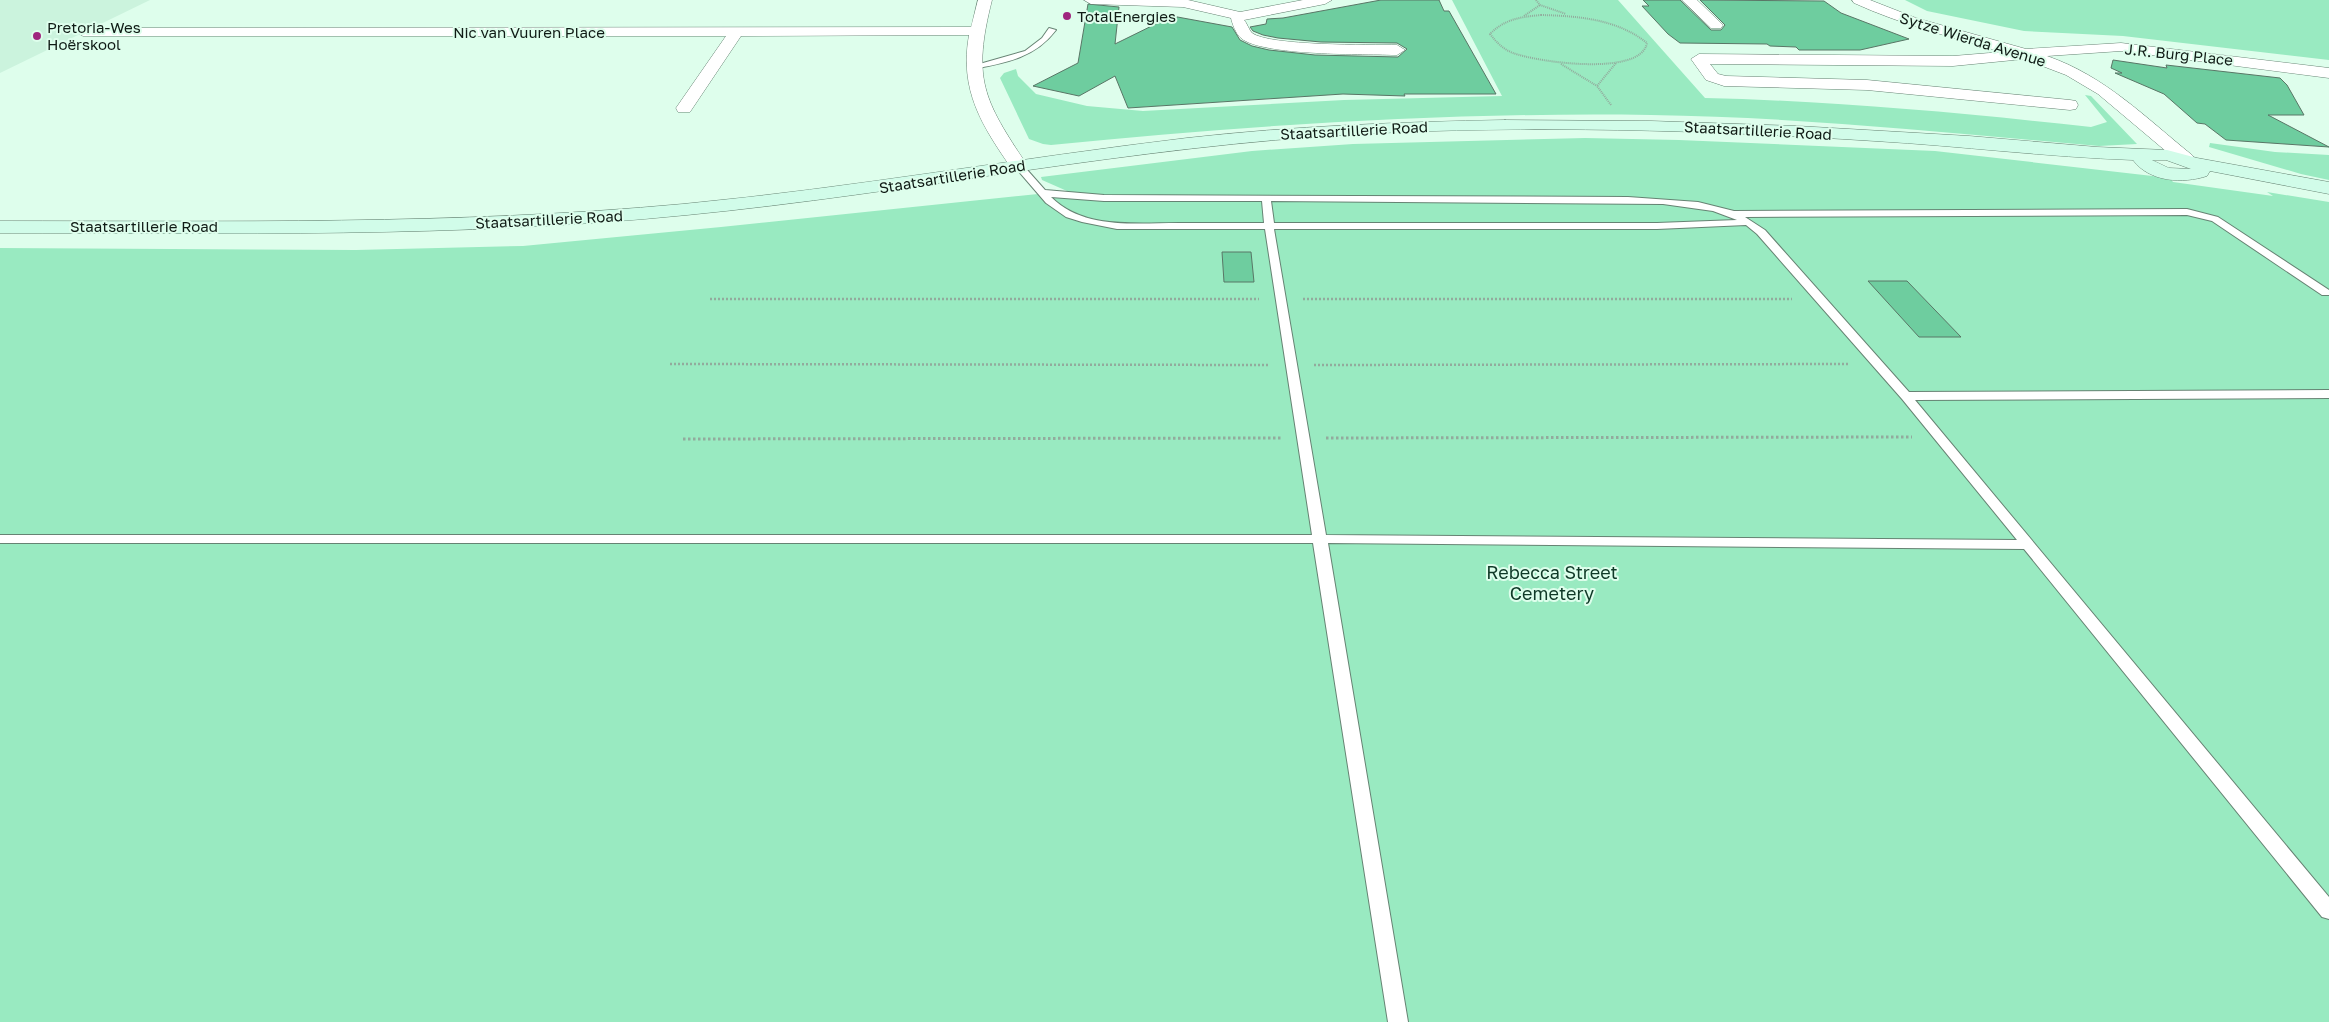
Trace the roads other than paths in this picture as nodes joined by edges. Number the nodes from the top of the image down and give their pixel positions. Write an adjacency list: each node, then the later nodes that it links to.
1 (985, 0): 10 (street)
2 (1091, 0): 6 (street)
3 (1325, 0): 6 (street)
4 (1689, 0): 7 (street)
5 (1859, 0): 13 (street, Sytze Wierda Avenue)
6 (1240, 16): 12 (street)
7 (1716, 25)
8 (1052, 30): 14 (lane)
9 (736, 31): 10 (street, Nic van Vuuren Place); 11 (street, Nic van Vuuren Place); 21 (street)
10 (975, 31): 14 (street)
11 (82, 32)
12 (1397, 50)
13 (2029, 54): 15 (street, Sytze Wierda Avenue); 17 (street, J.R. Burg Place); 19 (street, J.R. Burg Place)
14 (973, 67): 24 (street)
15 (2061, 67): 16 (street); 22 (street, Sytze Wierda Avenue)
16 (1995, 73)
17 (2329, 74)
18 (2012, 83): 19 (street)
19 (2051, 103): 20 (street)
20 (2070, 105)
21 (684, 108)
22 (2155, 135): 23 (street); 25 (street, Sytze Wierda Avenue)
23 (2154, 159): 24 (street, Staatsartillerie Road); 25 (street, Staatsartillerie Road)
24 (1018, 165): 27 (lane); 33 (street, Staatsartillerie Road)
25 (2192, 166): 26 (street); 28 (street)
26 (2329, 188)
27 (1042, 194): 29 (lane); 32 (lane)
28 (2329, 195)
29 (1266, 198): 30 (lane); 32 (lane)
30 (1733, 214): 31 (lane); 34 (lane)
31 (1750, 222): 32 (lane); 36 (lane)
32 (1269, 226): 38 (lane)
33 (0, 227)
34 (2326, 293)
35 (2329, 394): 36 (lane)
36 (1906, 396): 39 (lane)
37 (0, 539): 38 (lane)
38 (1320, 539): 39 (lane); 41 (lane)
39 (2028, 545): 40 (lane)
40 (2329, 910)
41 (1398, 1022)

